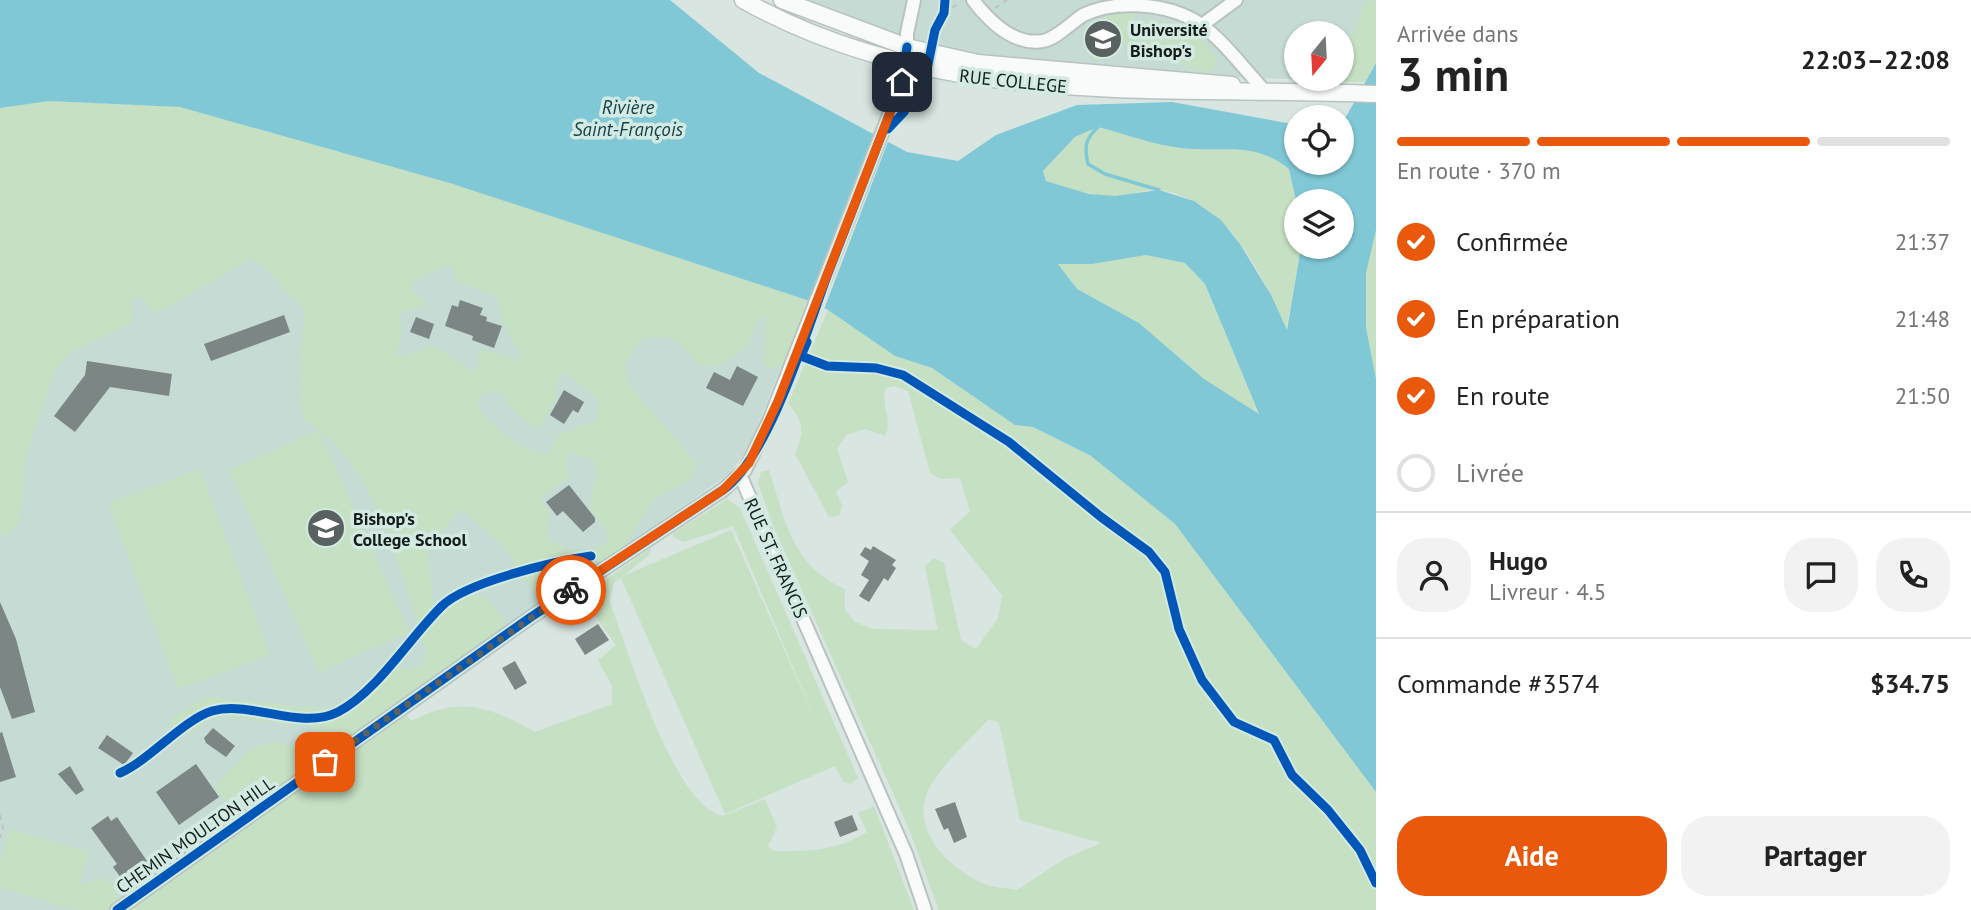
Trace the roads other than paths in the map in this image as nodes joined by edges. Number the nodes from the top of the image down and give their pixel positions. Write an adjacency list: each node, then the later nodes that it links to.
1 (743, 0): 8 (main road, RUE COLLEGE)
2 (782, 0): 7 (main road, RUE COLLEGE)
3 (914, 0): 7 (street, RUE ST. FRANCIS)
4 (973, 0): 6 (street)
5 (1236, 0): 6 (street)
6 (1202, 25): 9 (street)
7 (907, 47): 8 (street, RUE ST. FRANCIS); 9 (main road, RUE COLLEGE)
8 (907, 64): 9 (main road, RUE COLLEGE); 11 (street, RUE ST. FRANCIS)
9 (1259, 90): 10 (main road, RUE COLLEGE)
10 (1376, 94)
11 (740, 475): 12 (street, CHEMIN MOULTON HILL); 13 (street, RUE ST. FRANCIS)
12 (117, 910)
13 (925, 910)

